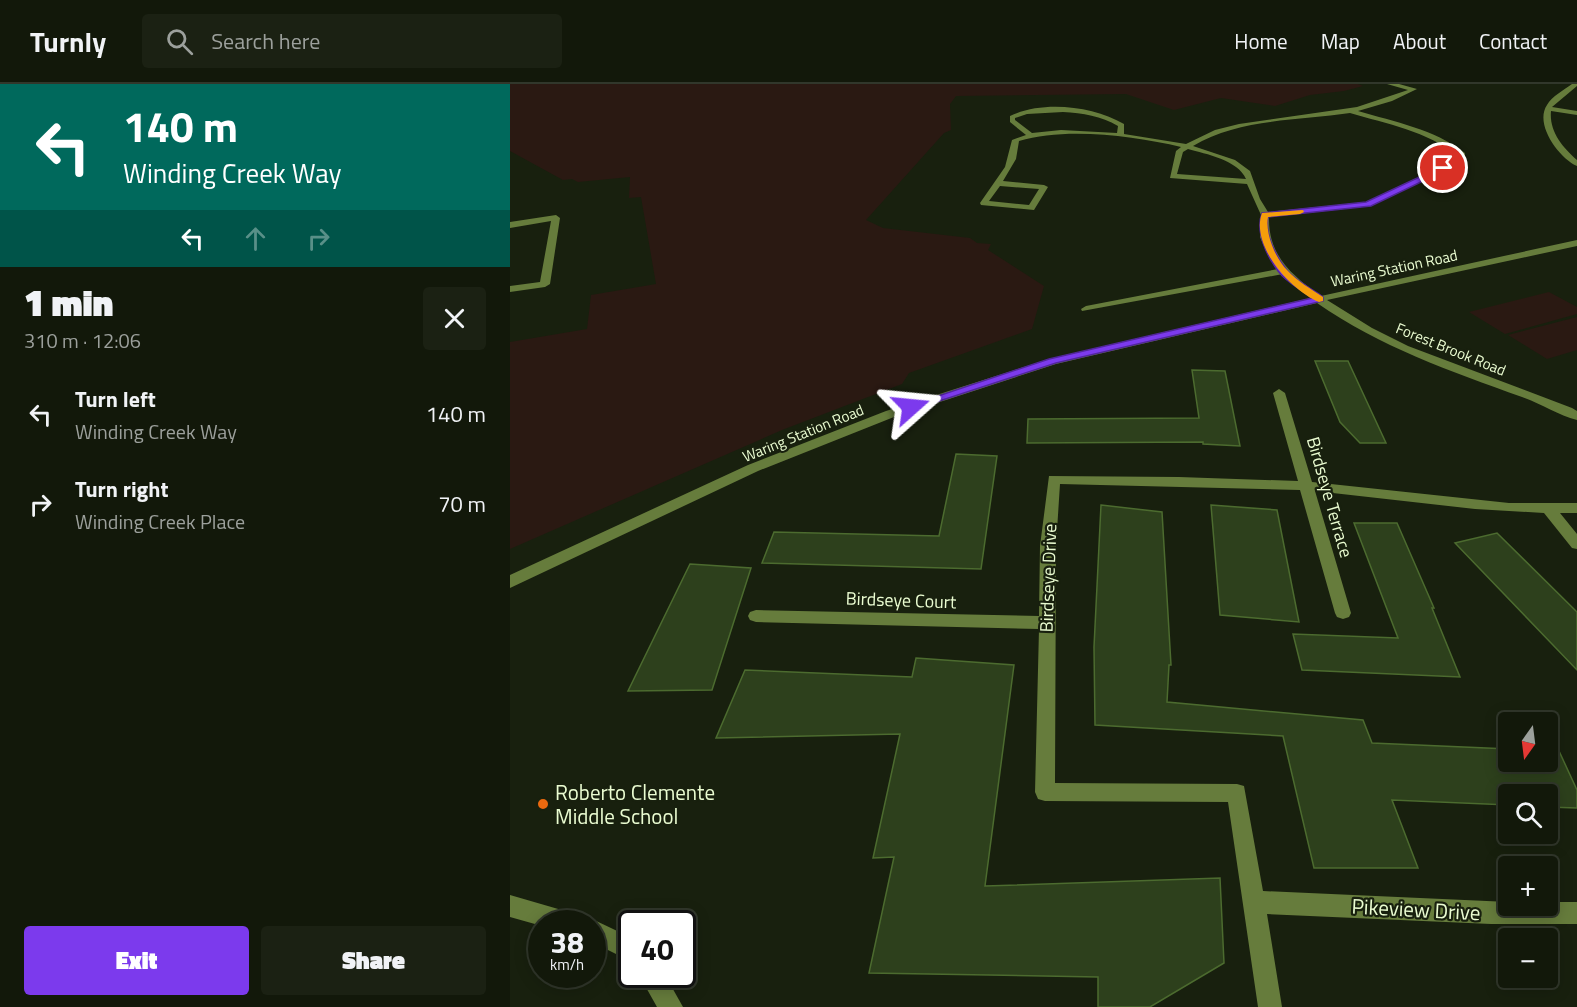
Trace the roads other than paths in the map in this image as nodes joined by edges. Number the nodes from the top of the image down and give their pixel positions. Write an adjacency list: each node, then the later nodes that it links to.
1 (1390, 84): 4 (street)
2 (1576, 84): 3 (street)
3 (1548, 108): 5 (street); 9 (street)
4 (1351, 111): 8 (street); 12 (street)
5 (1577, 113)
6 (1029, 134): 7 (street); 7 (street); 11 (street)
7 (1120, 136): 8 (street)
8 (1188, 145): 10 (street); 10 (street)
9 (1577, 164)
10 (1249, 182): 12 (street)
11 (997, 183): 11 (street)
12 (1265, 215): 15 (street)
13 (510, 225): 16 (street)
14 (1577, 243): 17 (street, Waring Station Road)
15 (1282, 271): 17 (street, Forest Brook Road); 18 (street)
16 (510, 289)
17 (1320, 299): 20 (street, Forest Brook Road); 25 (street, Waring Station Road)
18 (1086, 309)
19 (1279, 393): 21 (street, Birdseye Terrace)
20 (1576, 412)
21 (1306, 486): 23 (street, Birdseye Drive); 26 (street, Birdseye Terrace); 28 (street, Birdseye Drive)
22 (1577, 508): 23 (street, Birdseye Drive)
23 (1550, 510): 24 (street)
24 (1577, 544)
25 (510, 582)
26 (1343, 613)
27 (756, 616): 28 (street, Birdseye Court)
28 (1046, 623): 29 (street, Birdseye Drive)
29 (1255, 902): 32 (street, Pikeview Drive); 35 (street, Birdseye Drive)
30 (510, 906): 31 (street)
31 (528, 911)
32 (1577, 913)
33 (659, 988): 34 (street)
34 (671, 1007)
35 (1270, 1007)

